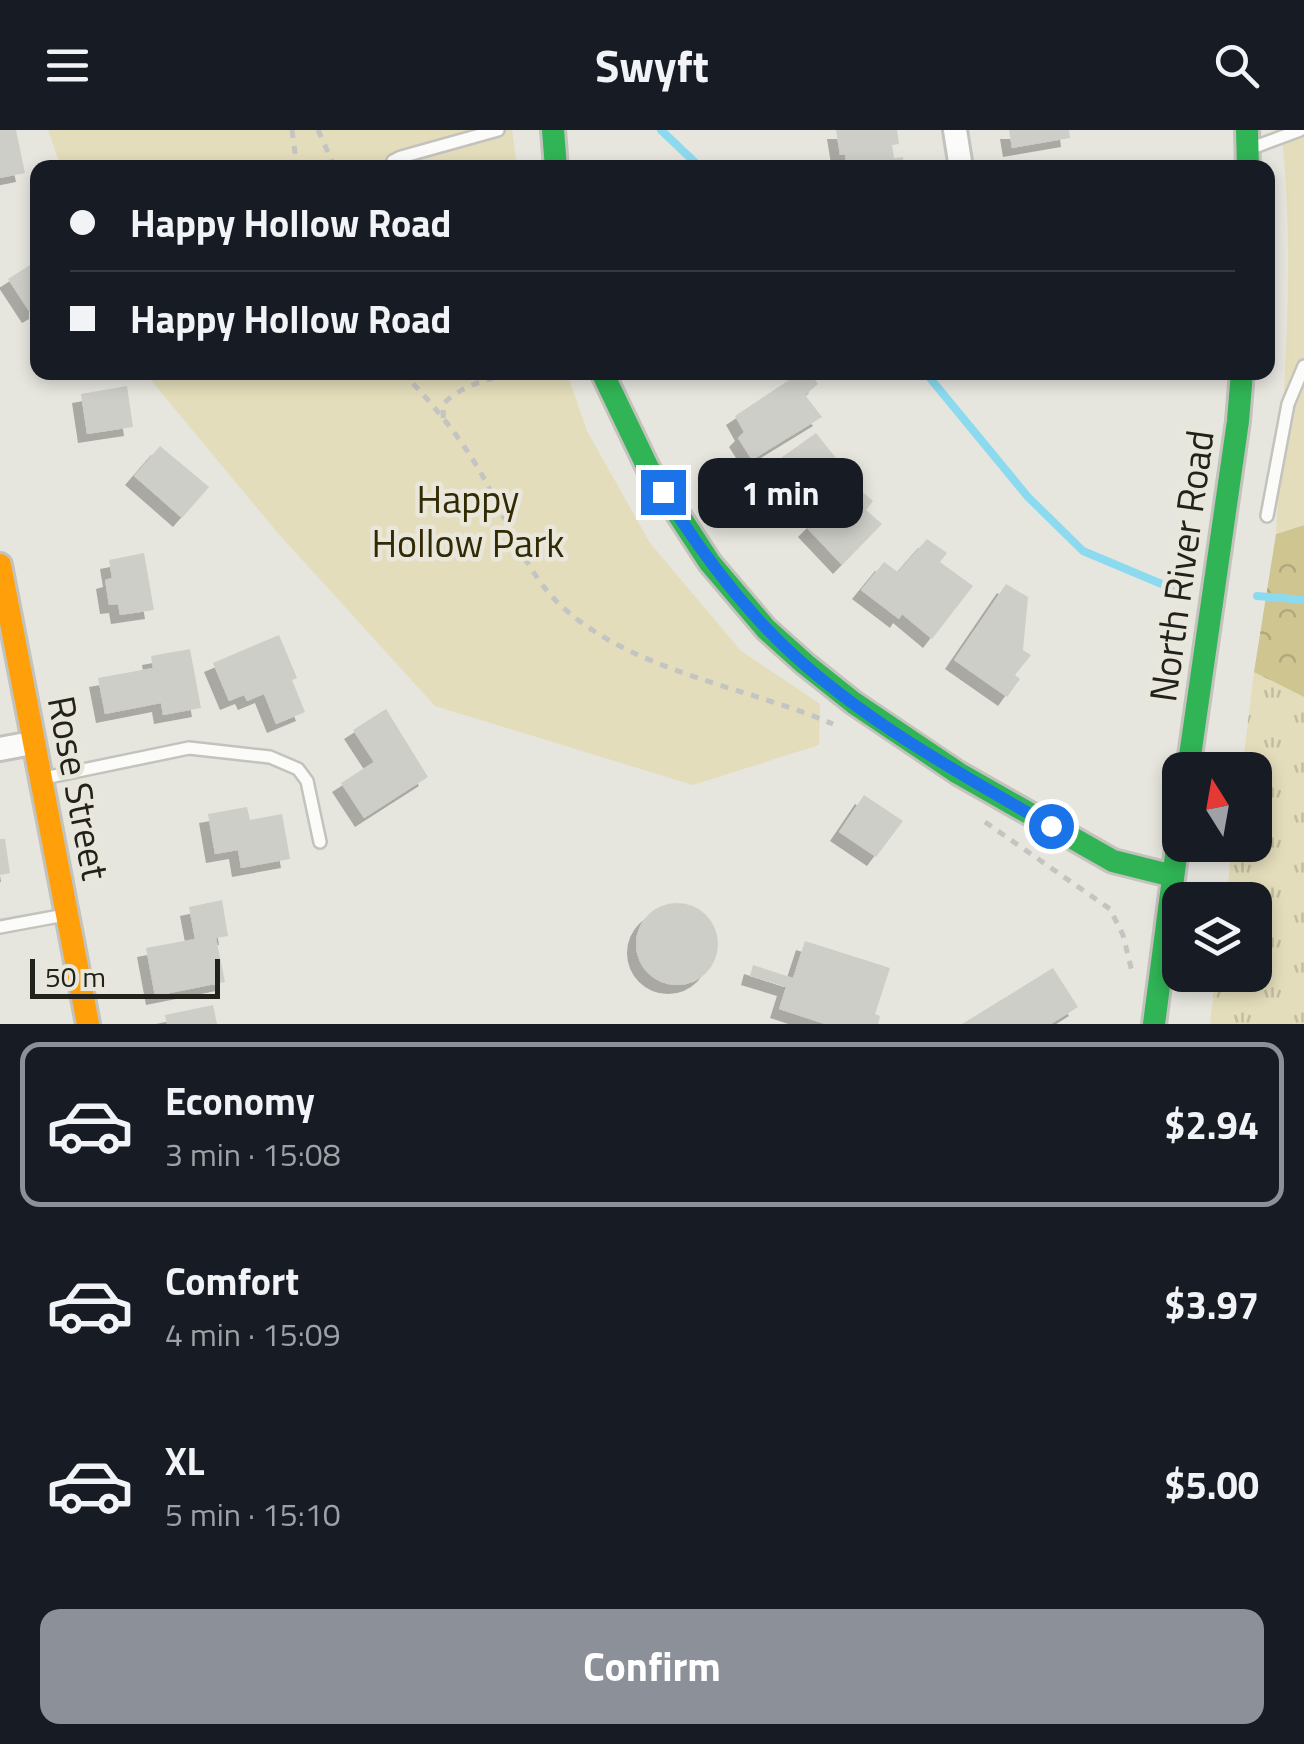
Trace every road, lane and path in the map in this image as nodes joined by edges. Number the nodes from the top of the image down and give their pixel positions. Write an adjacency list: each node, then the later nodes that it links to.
1 (292, 130): 8 (path)
2 (318, 130): 9 (path)
3 (498, 130): 10 (lane)
4 (553, 130): 11 (main road)
5 (955, 130): 12 (street)
6 (1300, 130): 7 (lane)
7 (1248, 149)
8 (297, 160)
9 (331, 160)
10 (395, 160)
11 (555, 160)
12 (960, 160)
13 (1304, 366): 19 (lane)
14 (409, 380): 18 (path)
15 (488, 380): 18 (path)
16 (606, 380): 28 (main road)
17 (1241, 380): 24 (main road, North River Road)
18 (443, 418): 21 (path)
19 (1267, 516)
20 (0, 565): 22 (main road, Rose Street)
21 (843, 728)
22 (32, 743): 23 (street); 25 (main road, Rose Street)
23 (0, 749)
24 (1191, 752)
25 (40, 779): 26 (lane); 30 (main road, Rose Street)
26 (320, 842)
27 (1175, 862): 28 (main road)
28 (1173, 876): 34 (main road)
29 (1110, 909): 32 (path)
30 (66, 914): 31 (lane); 33 (main road, Rose Street)
31 (0, 926)
32 (1133, 977)
33 (88, 1024)
34 (1154, 1024)

